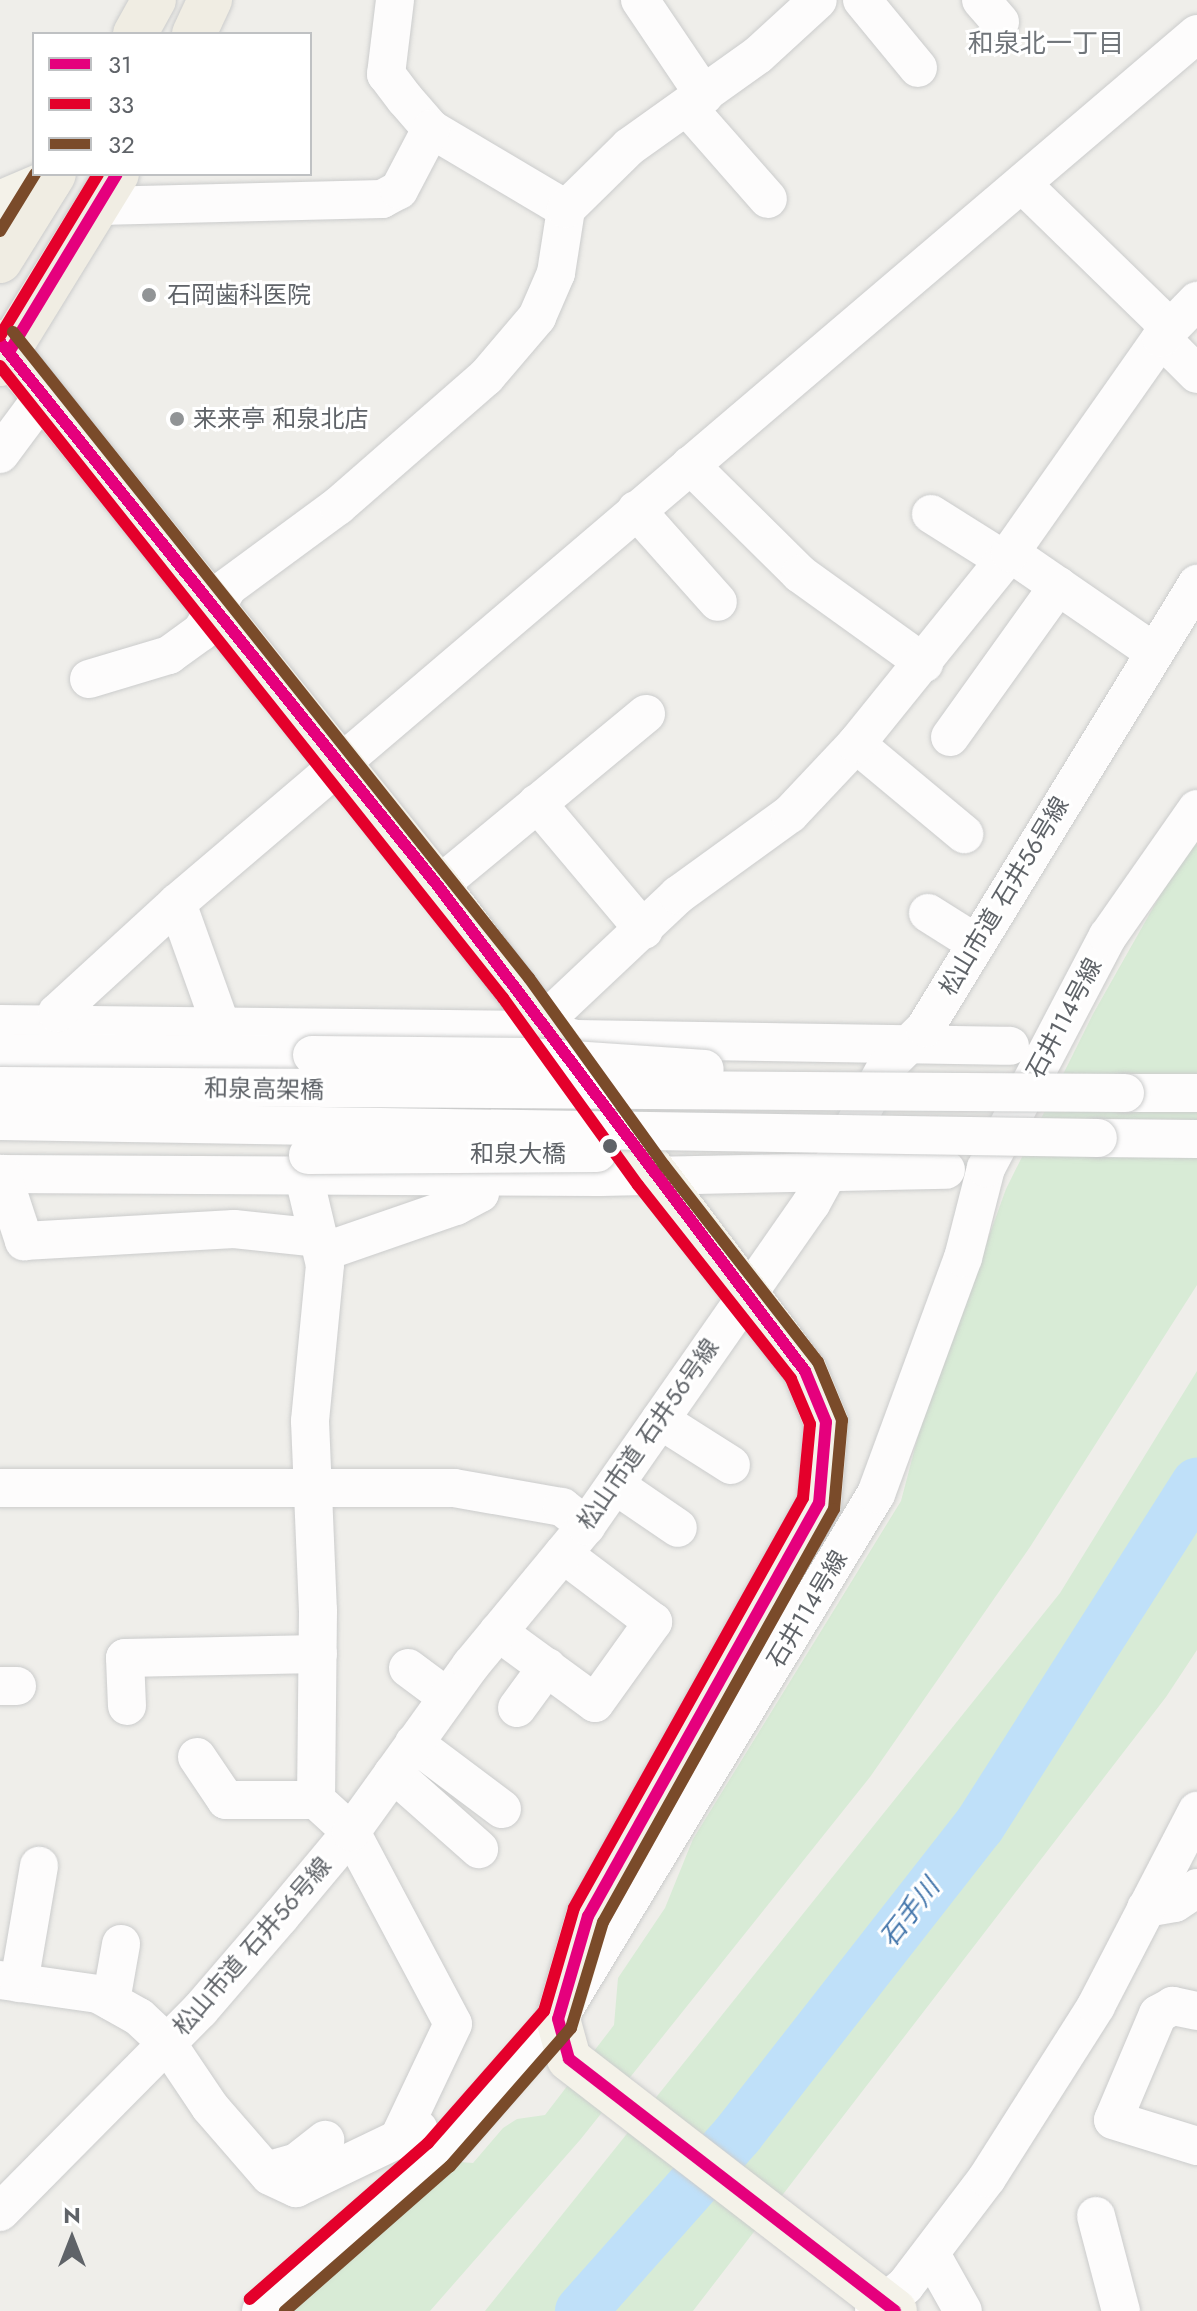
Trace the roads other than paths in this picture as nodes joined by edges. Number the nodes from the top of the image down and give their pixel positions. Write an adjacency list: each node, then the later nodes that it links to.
1 (154, 0): 7 (highway)
2 (210, 0): 8 (highway)
3 (395, 0): 12 (street)
4 (640, 0): 11 (street)
5 (818, 0): 11 (street)
6 (862, 0): 10 (street)
7 (136, 32)
8 (195, 32)
9 (1197, 34): 14 (street)
10 (918, 68)
11 (696, 101): 16 (street); 18 (street)
12 (431, 129): 15 (street); 18 (street)
13 (52, 178): 17 (main road); 19 (highway)
14 (1022, 184): 21 (street); 26 (street)
15 (108, 190): 22 (highway)
16 (768, 199)
17 (0, 203)
18 (566, 209): 33 (street)
19 (0, 261)
20 (1197, 301): 21 (street)
21 (1165, 333): 23 (street); 29 (street)
22 (3, 353): 24 (main road)
23 (1197, 374)
24 (43, 396): 25 (street); 33 (main road)
25 (0, 454)
26 (690, 465): 27 (street); 35 (street)
27 (636, 510): 32 (street); 40 (street)
28 (931, 514): 29 (street)
29 (1007, 556): 31 (street); 35 (street)
30 (1197, 584): 34 (street, 松山市道 石井56号線)
31 (1058, 586): 34 (street); 38 (street)
32 (718, 602)
33 (215, 606): 36 (street); 40 (main road)
34 (1154, 652): 48 (street, 松山市道 石井56号線)
35 (924, 663): 39 (street)
36 (89, 679)
37 (646, 714): 41 (street)
38 (950, 737)
39 (856, 744): 43 (street); 47 (street)
40 (341, 765): 44 (main road); 45 (street)
41 (537, 803): 44 (street); 47 (street)
42 (1197, 809): 103 (street, 石井114号線)
43 (964, 834)
44 (438, 886): 53 (main road)
45 (177, 903): 50 (street); 51 (street)
46 (928, 913): 48 (street)
47 (644, 930): 53 (street)
48 (974, 942): 54 (street, 松山市道 石井56号線)
49 (0, 1024): 50 (street)
50 (57, 1024): 51 (street)
51 (221, 1026): 52 (street)
52 (345, 1027): 53 (street); 71 (street)
53 (544, 1030): 54 (street); 68 (main road)
54 (915, 1044): 55 (street); 67 (street, 松山市道 石井56号線)
55 (1010, 1046)
56 (0, 1053): 58 (street, bridge)
57 (0, 1086): 60 (street, 和泉高架橋, bridge)
58 (909, 1092): 59 (street, bridge); 60 (street, bridge)
59 (1197, 1093)
60 (528, 1109): 61 (street, 和泉高架橋, bridge); 62 (street, 和泉大橋, bridge)
61 (0, 1121)
62 (966, 1136): 63 (street, 和泉大橋, bridge); 65 (street, 和泉大橋, bridge)
63 (1197, 1139)
64 (1, 1166): 65 (street); 69 (street); 72 (street)
65 (306, 1166): 69 (street); 71 (street); 73 (street)
66 (946, 1170): 67 (street)
67 (827, 1171): 68 (street); 74 (street, 松山市道 石井56号線)
68 (651, 1175): 70 (street); 74 (main road)
69 (181, 1176): 72 (street)
70 (479, 1177): 71 (street); 73 (street)
71 (345, 1178)
72 (193, 1230): 73 (street)
73 (321, 1245): 78 (street)
74 (746, 1291): 75 (street, 松山市道 石井56号線); 103 (main road)
75 (660, 1420): 76 (street); 77 (street, 松山市道 石井56号線)
76 (731, 1465)
77 (615, 1485): 80 (street); 81 (street, 松山市道 石井56号線)
78 (309, 1486): 79 (street); 81 (street); 83 (street)
79 (0, 1488)
80 (678, 1528)
81 (575, 1540): 82 (street, 松山市道 石井56号線); 84 (street)
82 (498, 1632): 84 (street); 86 (street, 松山市道 石井56号線)
83 (318, 1654): 87 (street); 91 (street)
84 (547, 1667): 88 (street)
85 (408, 1668): 86 (street)
86 (447, 1697): 90 (street, 松山市道 石井56号線)
87 (127, 1706)
88 (517, 1708)
89 (197, 1757): 91 (street)
90 (403, 1758): 92 (street); 94 (street, 松山市道 石井56号線); 95 (street)
91 (316, 1800): 94 (street)
92 (502, 1809)
93 (1197, 1811): 98 (street)
94 (351, 1832): 104 (street, 松山市道 石井56号線); 106 (street)
95 (479, 1849)
96 (39, 1866): 100 (street)
97 (1197, 1888): 98 (street)
98 (1146, 1908): 111 (street)
99 (121, 1944): 101 (street)
100 (10, 1982): 101 (street)
101 (111, 2001): 104 (street)
102 (1197, 2011): 107 (street)
103 (558, 2019): 106 (street); 112 (main road); 113 (street, 石井114号線)
104 (167, 2043): 108 (street); 109 (street, 松山市道 石井56号線)
105 (325, 2140): 108 (street)
106 (398, 2140): 108 (street)
107 (1197, 2146)
108 (266, 2171)
109 (0, 2212)
110 (1096, 2216): 115 (street)
111 (931, 2254): 112 (street); 114 (street)
112 (885, 2308)
113 (261, 2311)
114 (963, 2311)
115 (1121, 2311)

